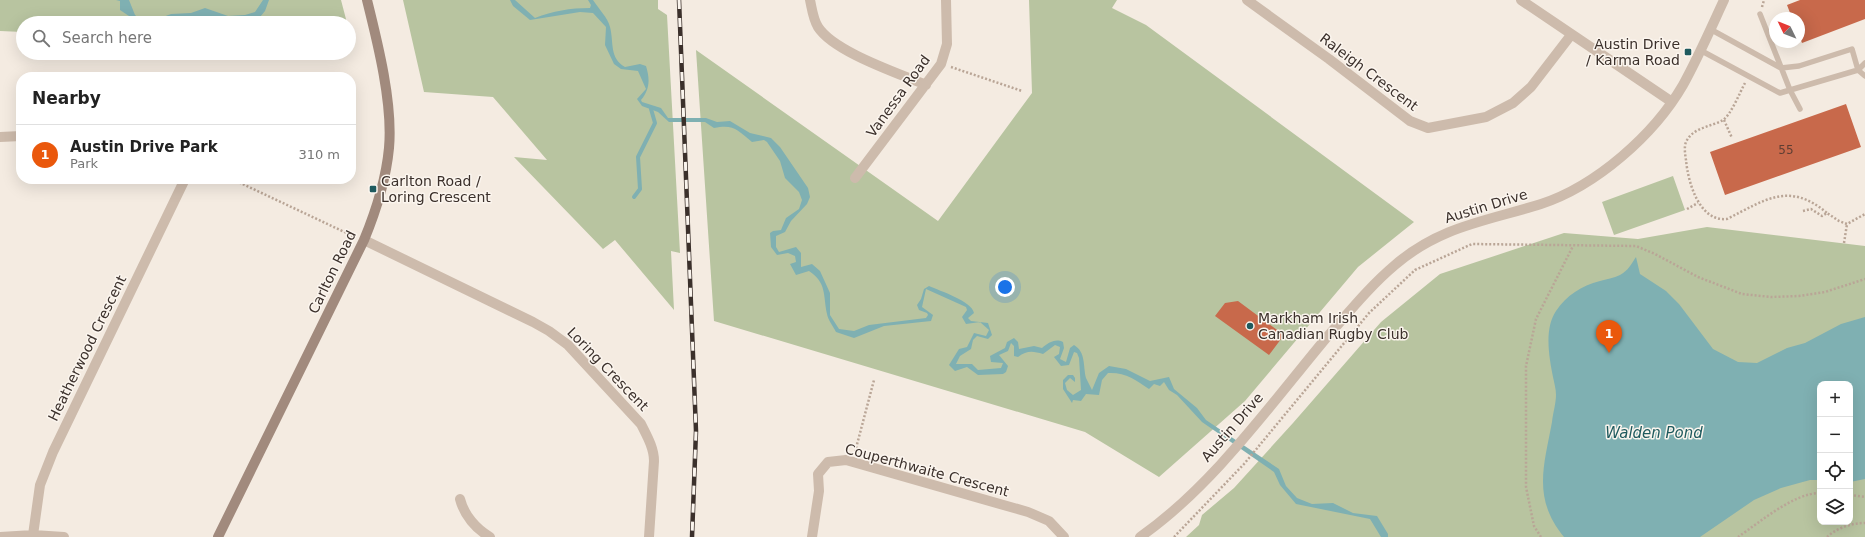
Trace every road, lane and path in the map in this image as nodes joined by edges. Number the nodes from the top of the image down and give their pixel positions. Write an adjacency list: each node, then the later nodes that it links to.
1 (367, 0): 35 (street, Carlton Road)
2 (810, 0): 17 (street)
3 (946, 0): 12 (street, Vanessa Road)
4 (1247, 0): 9 (street, Raleigh Crescent)
5 (1521, 0): 9 (street)
6 (1724, 0): 8 (street, Austin Drive)
7 (1760, 14): 13 (lane)
8 (1710, 29): 10 (street, Austin Drive); 13 (lane)
9 (1571, 35): 20 (street)
10 (1700, 50): 15 (lane); 20 (street, Austin Drive)
11 (1865, 62): 14 (lane)
12 (941, 64): 17 (street, Vanessa Road); 19 (path)
13 (1781, 68): 14 (lane); 18 (lane)
14 (1858, 70): 16 (lane); 18 (lane)
15 (1748, 76): 18 (lane); 22 (path)
16 (1865, 76)
17 (926, 85): 26 (street, Vanessa Road)
18 (1790, 90): 21 (lane)
19 (1022, 91)
20 (1672, 102): 54 (street, Austin Drive)
21 (1800, 109)
22 (1724, 120): 25 (path); 29 (path)
23 (16, 136): 24 (street)
24 (0, 137)
25 (1732, 138)
26 (855, 178)
27 (183, 184): 46 (street, Heatherwood Crescent)
28 (242, 184): 35 (path)
29 (1698, 203): 30 (path); 32 (path)
30 (1687, 209)
31 (1803, 211): 32 (path)
32 (1827, 213): 34 (path)
33 (1865, 214): 34 (path)
34 (1847, 224): 36 (path)
35 (364, 240): 49 (street, Carlton Road); 51 (street, Loring Crescent)
36 (1844, 243)
37 (1573, 246): 38 (path); 55 (path); 56 (path)
38 (1865, 280)
39 (874, 380): 40 (path)
40 (852, 462): 52 (street, Couperthwaite Crescent); 53 (street, Couperthwaite Crescent)
41 (1817, 493): 57 (path)
42 (1853, 495): 43 (path)
43 (1865, 497)
44 (460, 499): 50 (street)
45 (1865, 522): 58 (path)
46 (33, 535): 47 (street); 48 (street)
47 (0, 537)
48 (64, 537)
49 (218, 537)
50 (490, 537)
51 (649, 537)
52 (812, 537)
53 (1064, 537)
54 (1140, 537)
55 (1174, 537)
56 (1541, 537)
57 (1738, 537)
58 (1827, 537)

